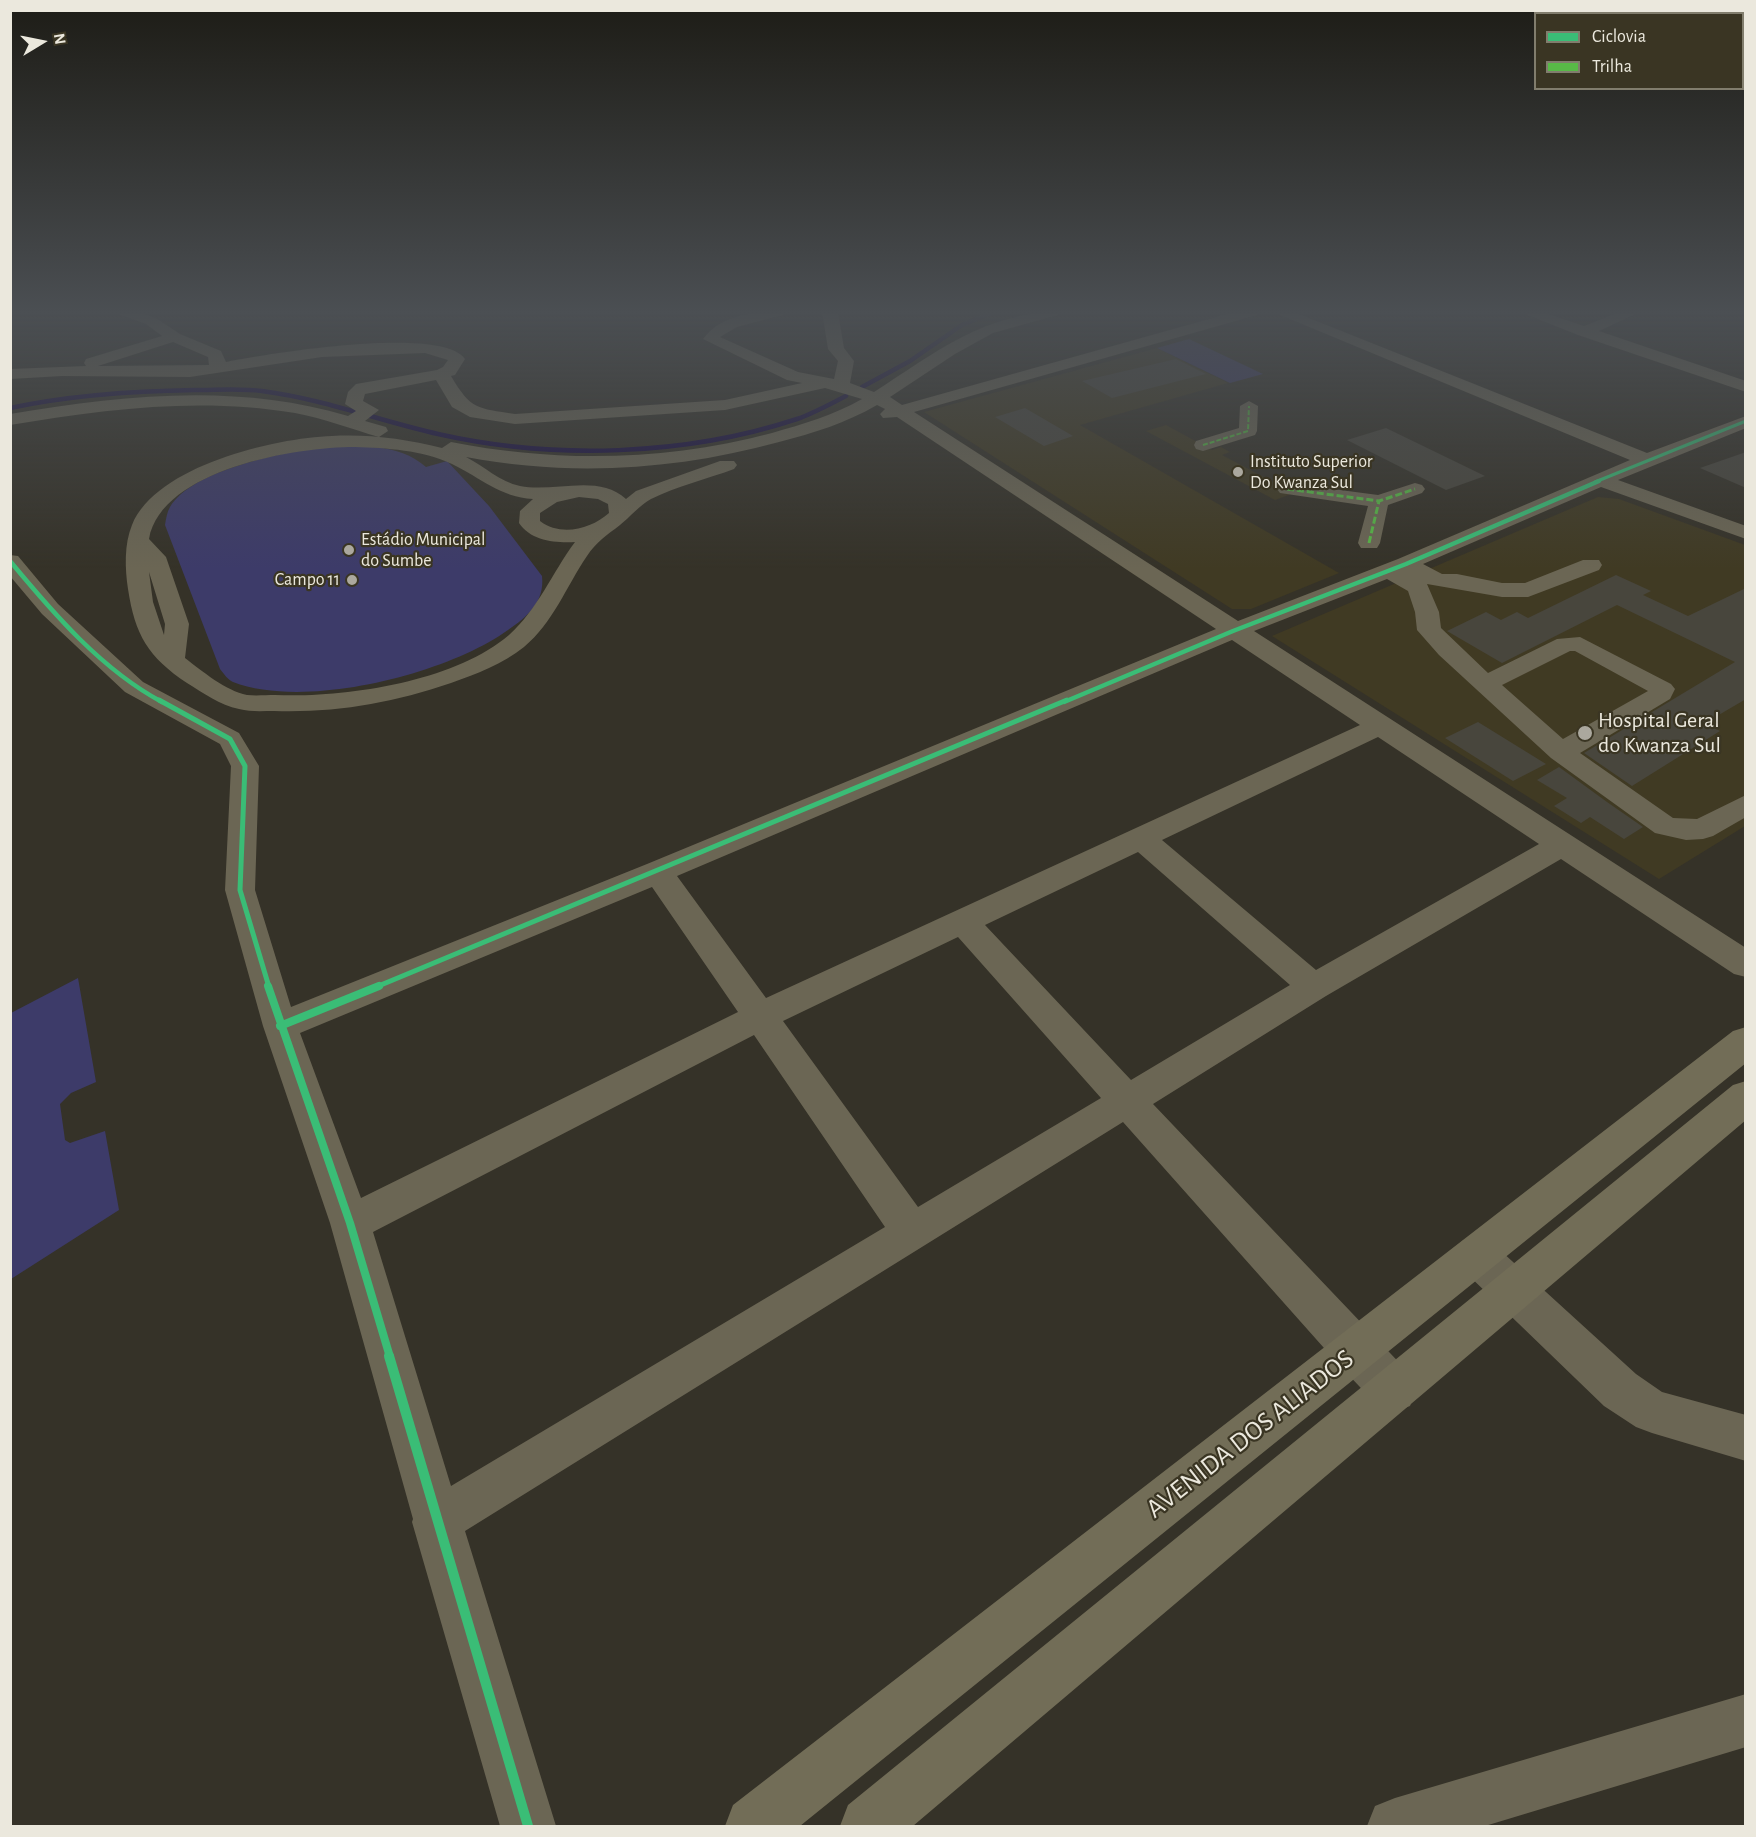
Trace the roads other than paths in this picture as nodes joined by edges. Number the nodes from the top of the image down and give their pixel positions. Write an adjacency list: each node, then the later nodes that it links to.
1 (356, 398): 11 (street)
2 (455, 398): 3 (street)
3 (756, 398)
4 (866, 398): 10 (street)
5 (898, 398): 10 (street)
6 (919, 398): 10 (street)
7 (922, 398): 10 (street)
8 (1493, 398): 15 (street)
9 (1249, 406): 14 (street)
10 (886, 407): 11 (street); 18 (street); 33 (street)
11 (358, 419): 12 (street)
12 (10, 420)
13 (1746, 421): 15 (street)
14 (1203, 445)
15 (1647, 460): 16 (street)
16 (1603, 481): 27 (street); 31 (street)
17 (496, 484): 21 (street); 25 (street); 32 (street)
18 (665, 485): 22 (street); 24 (street)
19 (1287, 489): 23 (street)
20 (1415, 489): 23 (street)
21 (564, 493): 22 (street); 25 (street)
22 (602, 493): 24 (street)
23 (1379, 501): 28 (street)
24 (620, 514): 26 (street)
25 (529, 522): 26 (street); 32 (street)
26 (597, 531): 32 (street)
27 (1746, 532)
28 (1369, 543)
29 (10, 561): 45 (street)
30 (1591, 565): 31 (street)
31 (1397, 567): 33 (street); 34 (street)
32 (563, 574)
33 (1233, 631): 35 (street); 40 (street)
34 (1485, 684): 36 (street); 36 (street)
35 (1380, 726): 38 (street); 39 (street)
36 (1561, 752): 37 (street)
37 (1746, 804)
38 (1140, 837): 41 (street); 43 (street)
39 (1562, 845): 42 (street); 43 (street)
40 (658, 872): 44 (street); 45 (street)
41 (964, 923): 44 (street); 48 (street)
42 (1746, 965)
43 (1314, 987): 48 (street)
44 (759, 1017): 49 (street); 50 (street)
45 (280, 1026): 49 (street)
46 (1746, 1042): 51 (main road, AVENIDA DOS ALIADOS)
47 (1746, 1097): 52 (main road)
48 (1125, 1101): 50 (street); 53 (street)
49 (350, 1223): 56 (street)
50 (912, 1232): 56 (street)
51 (1476, 1255): 52 (street); 53 (main road, AVENIDA DOS ALIADOS)
52 (1512, 1291): 54 (main road); 55 (street)
53 (1355, 1351): 54 (street); 59 (main road, AVENIDA DOS ALIADOS)
54 (1394, 1390): 60 (main road)
55 (1746, 1438)
56 (436, 1522): 58 (street)
57 (1746, 1720): 61 (street)
58 (528, 1827)
59 (754, 1827)
60 (869, 1827)
61 (1395, 1827)

